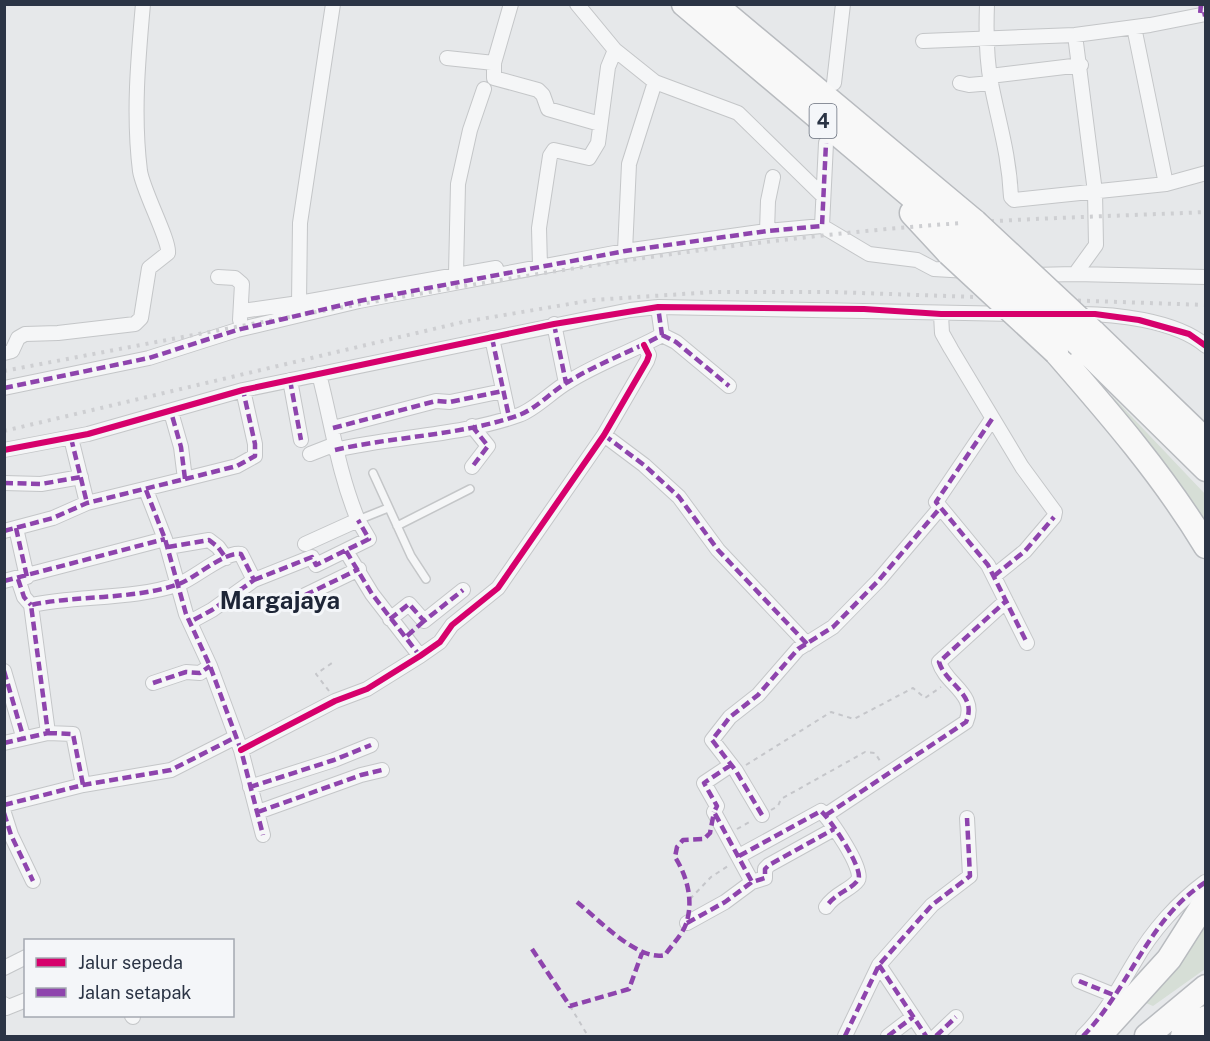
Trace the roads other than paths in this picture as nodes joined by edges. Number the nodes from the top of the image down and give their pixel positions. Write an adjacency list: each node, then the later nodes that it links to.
1 (143, 4): 50 (street)
2 (333, 4): 39 (street)
3 (510, 4): 16 (street)
4 (577, 4): 14 (street)
5 (684, 4): 24 (highway, 4)
6 (714, 4): 32 (highway, 4)
7 (843, 4): 21 (street)
8 (987, 4): 12 (street)
9 (1202, 11): 10 (street)
10 (1134, 27): 11 (street); 27 (street)
11 (1075, 35): 12 (street); 17 (street)
12 (985, 37): 13 (street); 18 (street)
13 (923, 41)
14 (615, 50): 19 (street); 23 (street)
15 (447, 58): 16 (street)
16 (494, 63): 23 (street)
17 (1081, 65): 18 (street); 28 (street)
18 (990, 80): 20 (street); 28 (street)
19 (656, 82): 29 (street); 33 (street)
20 (960, 82)
21 (834, 83)
22 (484, 89): 35 (street)
23 (600, 124): 34 (street)
24 (835, 141): 29 (street); 32 (highway, 4)
25 (1206, 173): 27 (street)
26 (773, 177): 31 (street)
27 (1166, 184): 28 (street)
28 (1095, 192): 36 (street)
29 (823, 196): 30 (street)
30 (822, 226): 31 (street); 36 (street)
31 (767, 231): 33 (street)
32 (961, 238): 47 (highway, 4, bridge); 86 (highway, bridge)
33 (625, 251): 34 (street)
34 (540, 264): 35 (street); 44 (street)
35 (456, 274): 39 (street)
36 (1074, 274): 38 (street)
37 (218, 277): 41 (street)
38 (1206, 277)
39 (299, 303): 41 (street)
40 (658, 307): 42 (street); 43 (street); 45 (street)
41 (242, 311): 44 (street)
42 (941, 314): 49 (street); 60 (street)
43 (554, 324): 46 (street); 53 (street)
44 (237, 330): 55 (street)
45 (662, 335): 48 (street); 54 (street)
46 (492, 338): 51 (street); 57 (street)
47 (1086, 338): 66 (highway, 4); 71 (highway, 4)
48 (644, 345): 53 (street); 63 (street)
49 (1206, 346)
50 (4, 353)
51 (319, 374): 52 (street); 62 (street)
52 (290, 380): 56 (street); 65 (street)
53 (566, 383): 59 (street)
54 (729, 387)
55 (4, 388)
56 (243, 390): 58 (street); 74 (street)
57 (503, 391): 59 (street); 62 (street)
58 (171, 412): 64 (street); 74 (street)
59 (509, 417): 61 (street)
60 (992, 420): 80 (street); 90 (street)
61 (472, 426): 67 (street); 70 (street)
62 (333, 428): 67 (street)
63 (604, 435): 104 (street); 105 (street)
64 (71, 438): 68 (street); 73 (street)
65 (301, 440)
66 (1206, 441)
67 (334, 447): 69 (street); 81 (street)
68 (4, 450)
69 (310, 454)
70 (472, 467)
71 (1206, 468)
72 (373, 473): 79 (lane)
73 (81, 477): 75 (street); 78 (street)
74 (185, 479): 77 (street)
75 (4, 483)
76 (470, 489): 82 (lane)
77 (146, 490): 78 (street); 84 (street)
78 (87, 504): 83 (street)
79 (388, 508): 81 (lane); 82 (lane)
80 (940, 508): 90 (street); 104 (street)
81 (358, 520): 85 (street); 87 (street)
82 (397, 526): 92 (lane)
83 (10, 529): 91 (street)
84 (166, 543): 88 (street); 91 (street); 94 (street)
85 (305, 544)
86 (1206, 546)
87 (346, 551): 89 (street); 93 (street)
88 (226, 558): 93 (street); 94 (street)
89 (359, 569): 97 (street); 99 (street)
90 (994, 576): 96 (street)
91 (17, 579): 98 (street)
92 (426, 579)
93 (254, 580): 101 (street)
94 (179, 584): 98 (street); 101 (street)
95 (463, 590): 100 (street)
96 (1006, 601): 103 (street); 122 (street)
97 (293, 602)
98 (31, 605): 109 (street)
99 (390, 619): 100 (street); 102 (street)
100 (424, 621): 102 (street)
101 (190, 622): 106 (street)
102 (406, 636): 105 (street)
103 (1027, 643)
104 (807, 644): 114 (street)
105 (420, 656): 112 (street)
106 (210, 666): 108 (street); 112 (street)
107 (4, 671): 110 (street)
108 (153, 683)
109 (48, 733): 110 (street); 116 (street)
110 (23, 736): 111 (street)
111 (4, 743)
112 (238, 744): 116 (street); 117 (street)
113 (371, 745): 117 (street)
114 (733, 768): 121 (street); 127 (street)
115 (382, 770): 119 (street)
116 (83, 785): 118 (street)
117 (250, 787): 119 (street)
118 (4, 805)
119 (258, 812): 125 (street)
120 (4, 813): 126 (street)
121 (762, 815)
122 (826, 816): 124 (street); 127 (street)
123 (967, 818): 135 (street)
124 (834, 829): 129 (street); 132 (street)
125 (263, 835)
126 (8, 837): 128 (street)
127 (739, 856): 129 (street)
128 (33, 882)
129 (752, 882): 133 (street)
130 (1205, 882): 139 (street)
131 (1206, 901): 150 (highway)
132 (826, 908)
133 (687, 923)
134 (24, 958): 136 (street)
135 (879, 965): 142 (street); 145 (street)
136 (4, 968)
137 (1079, 981): 139 (street)
138 (1206, 987): 151 (highway)
139 (1116, 996): 149 (street)
140 (24, 1001): 141 (street)
141 (4, 1004)
142 (913, 1017): 146 (street); 147 (street)
143 (956, 1017): 148 (street)
144 (1205, 1018): 152 (highway)
145 (845, 1036)
146 (888, 1036)
147 (926, 1036)
148 (936, 1036)
149 (1083, 1036)
150 (1099, 1036)
151 (1147, 1036)
152 (1183, 1036)

